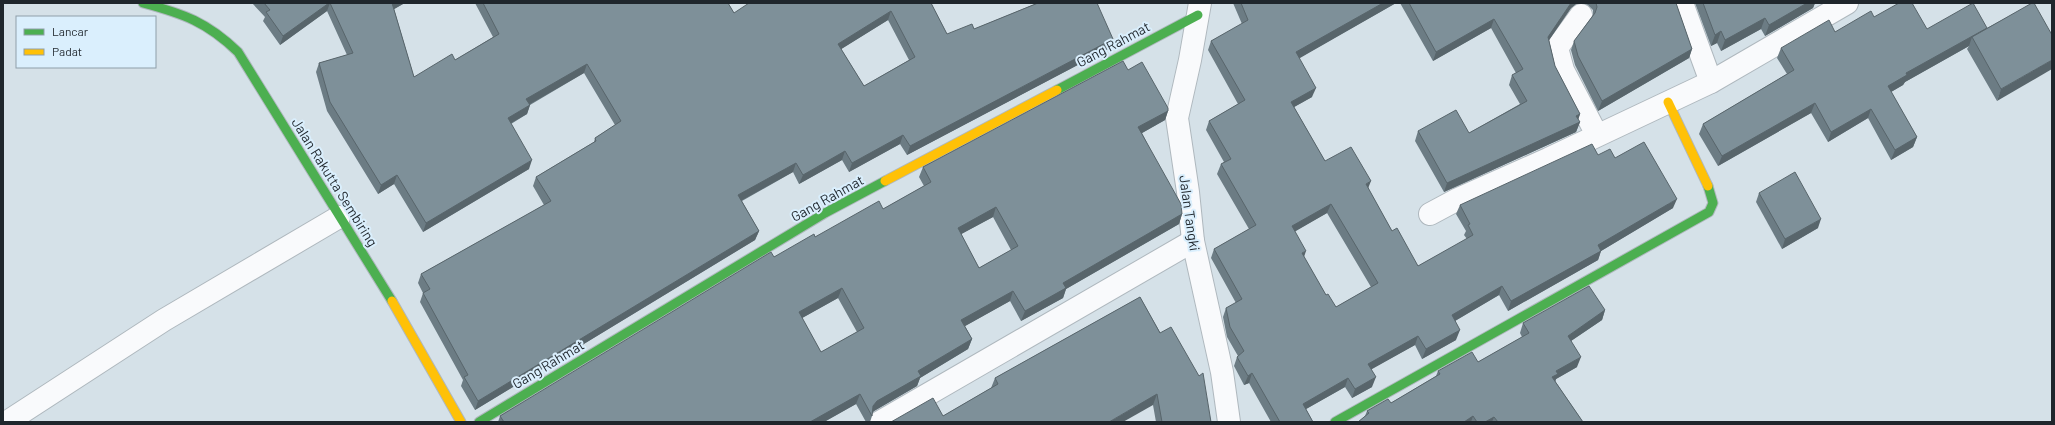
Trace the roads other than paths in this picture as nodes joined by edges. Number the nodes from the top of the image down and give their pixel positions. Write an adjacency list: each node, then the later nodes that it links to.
1 (143, 3): 4 (street, Jalan Rakutta Sembiring)
2 (1682, 3): 7 (street)
3 (1847, 3): 7 (street)
4 (182, 8): 11 (street, Jalan Rakutta Sembiring)
5 (1199, 9): 12 (street, Jalan Tangki); 15 (street, Gang Rahmat)
6 (1581, 15): 9 (street)
7 (1711, 82): 8 (street)
8 (1668, 102): 9 (street); 18 (street)
9 (1598, 135): 10 (street)
10 (1430, 214)
11 (339, 217): 13 (street); 14 (street, Jalan Rakutta Sembiring)
12 (1193, 241): 16 (street); 17 (street, Jalan Tangki)
13 (7, 422)
14 (461, 422)
15 (479, 422)
16 (880, 422)
17 (1229, 422)
18 (1335, 422)

